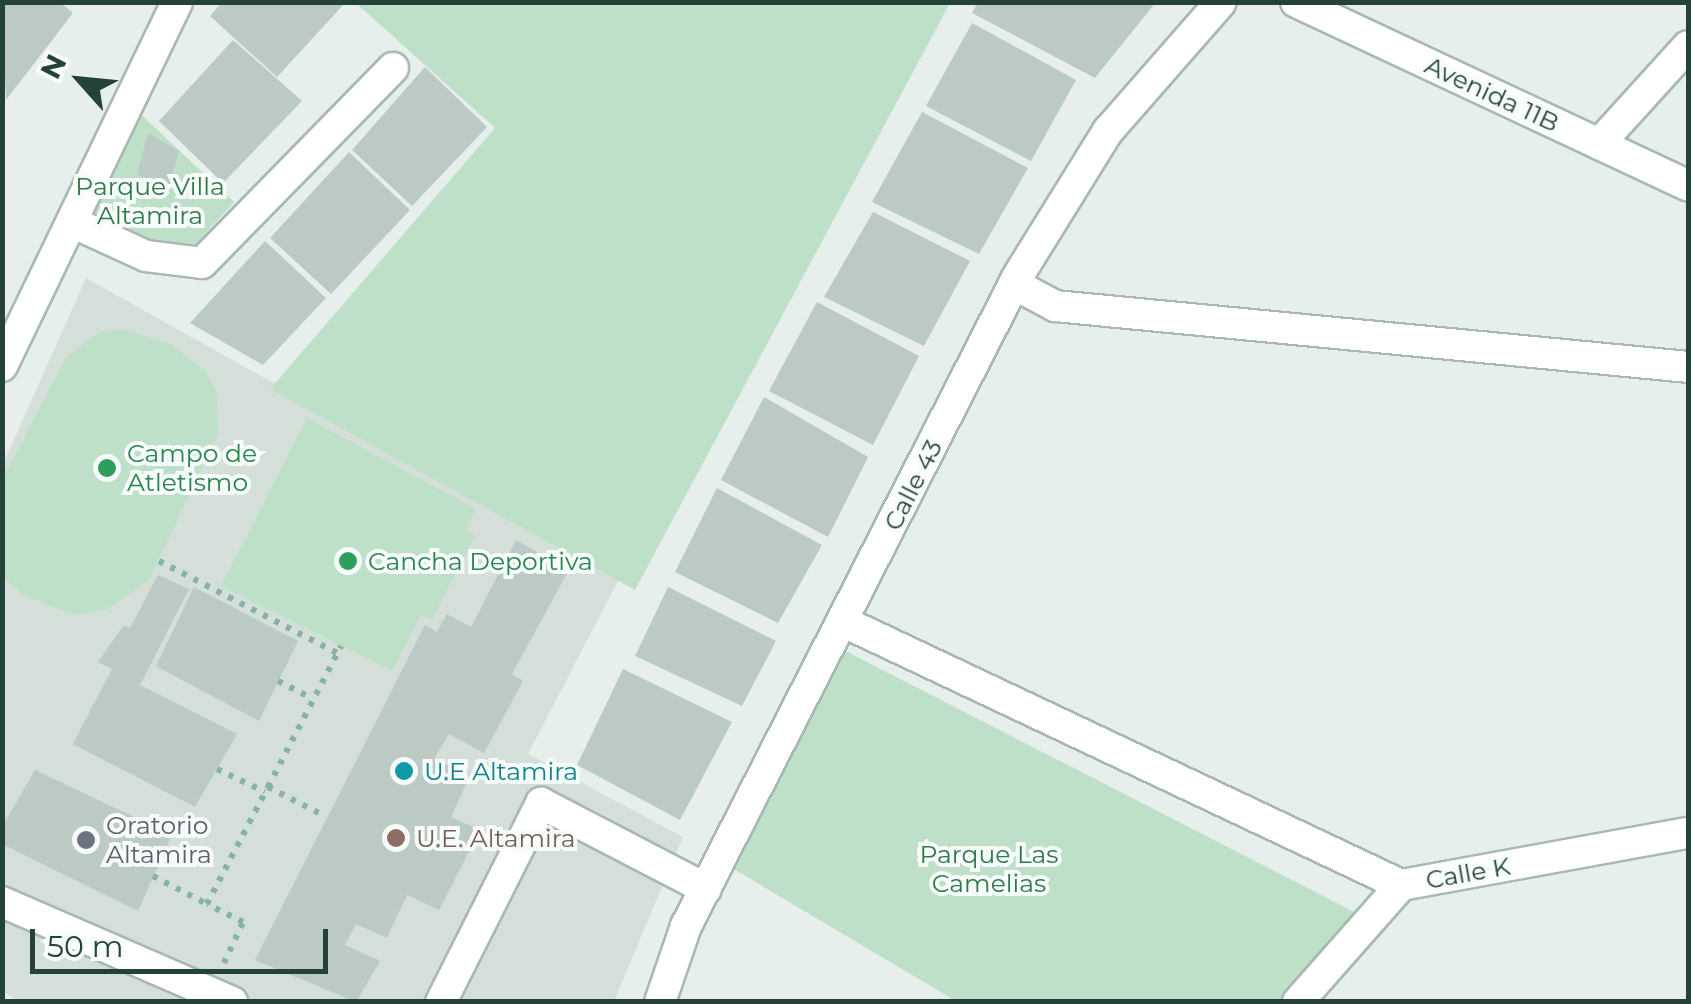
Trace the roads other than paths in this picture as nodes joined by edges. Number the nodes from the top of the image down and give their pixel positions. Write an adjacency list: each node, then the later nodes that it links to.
1 (177, 2): 8 (street)
2 (1221, 2): 9 (street, Calle 43)
3 (1296, 2): 6 (street, Avenida 11B)
4 (1688, 46): 6 (street)
5 (393, 68): 8 (street)
6 (1599, 144): 7 (street, Avenida 11B)
7 (1688, 186)
8 (72, 222): 10 (street)
9 (1014, 284): 11 (street); 12 (street, Calle 43)
10 (2, 366)
11 (1688, 367)
12 (844, 622): 14 (street); 15 (street, Calle 43)
13 (1688, 833): 14 (street, Calle K)
14 (1402, 885): 20 (street, Calle K)
15 (706, 889): 18 (street); 19 (street, Calle 43)
16 (2, 902): 17 (street)
17 (221, 996)
18 (441, 1002)
19 (660, 1002)
20 (1298, 1002)

